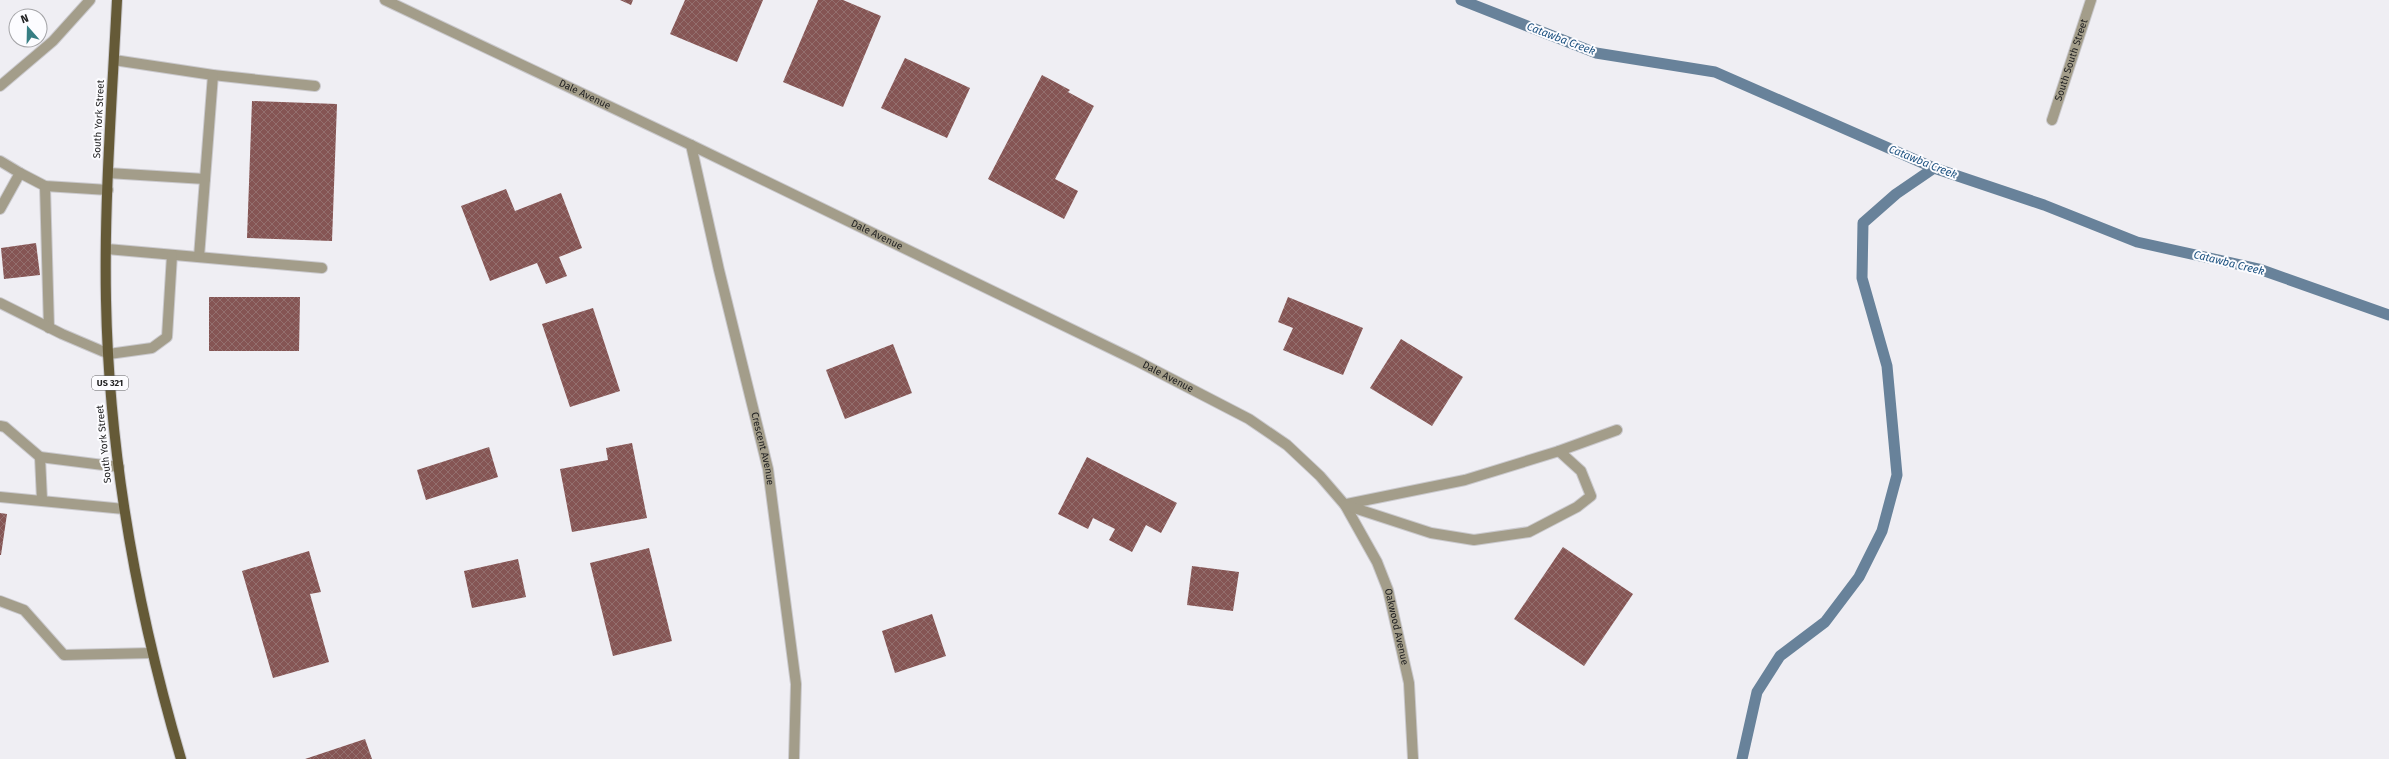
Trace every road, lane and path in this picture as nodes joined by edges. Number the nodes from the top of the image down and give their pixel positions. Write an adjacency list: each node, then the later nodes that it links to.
1 (90, 0): 7 (street)
2 (117, 0): 5 (main road, South York Street / US 321)
3 (385, 0): 10 (street, Dale Avenue)
4 (2092, 0): 9 (street, South South Street)
5 (114, 60): 6 (street); 13 (main road, South York Street / US 321)
6 (213, 75): 8 (street); 14 (street)
7 (0, 86)
8 (315, 86)
9 (2052, 120)
10 (691, 145): 32 (street, Dale Avenue); 37 (street, Crescent Avenue)
11 (0, 161): 12 (street)
12 (20, 173): 15 (street); 17 (street)
13 (108, 173): 14 (street); 16 (main road, South York Street / US 321)
14 (205, 179): 20 (street)
15 (45, 186): 16 (street); 23 (street)
16 (108, 190): 18 (main road, South York Street / US 321)
17 (0, 209)
18 (107, 248): 19 (street); 24 (main road, South York Street / US 321)
19 (172, 254): 20 (street); 24 (street)
20 (199, 257): 21 (street)
21 (322, 268)
22 (0, 303): 23 (street)
23 (49, 328): 24 (street)
24 (109, 354): 29 (main road, South York Street / US 321)
25 (0, 426): 28 (street)
26 (1617, 430): 27 (street)
27 (1559, 451): 32 (street); 32 (street)
28 (40, 457): 29 (street); 31 (street)
29 (119, 467): 33 (main road, South York Street / US 321)
30 (0, 497): 31 (street)
31 (42, 500): 33 (street)
32 (1345, 504): 38 (street, Oakwood Avenue)
33 (124, 509): 35 (main road, South York Street / US 321)
34 (0, 601): 35 (street)
35 (152, 653): 36 (main road, South York Street / US 321)
36 (181, 759)
37 (794, 759)
38 (1413, 759)

